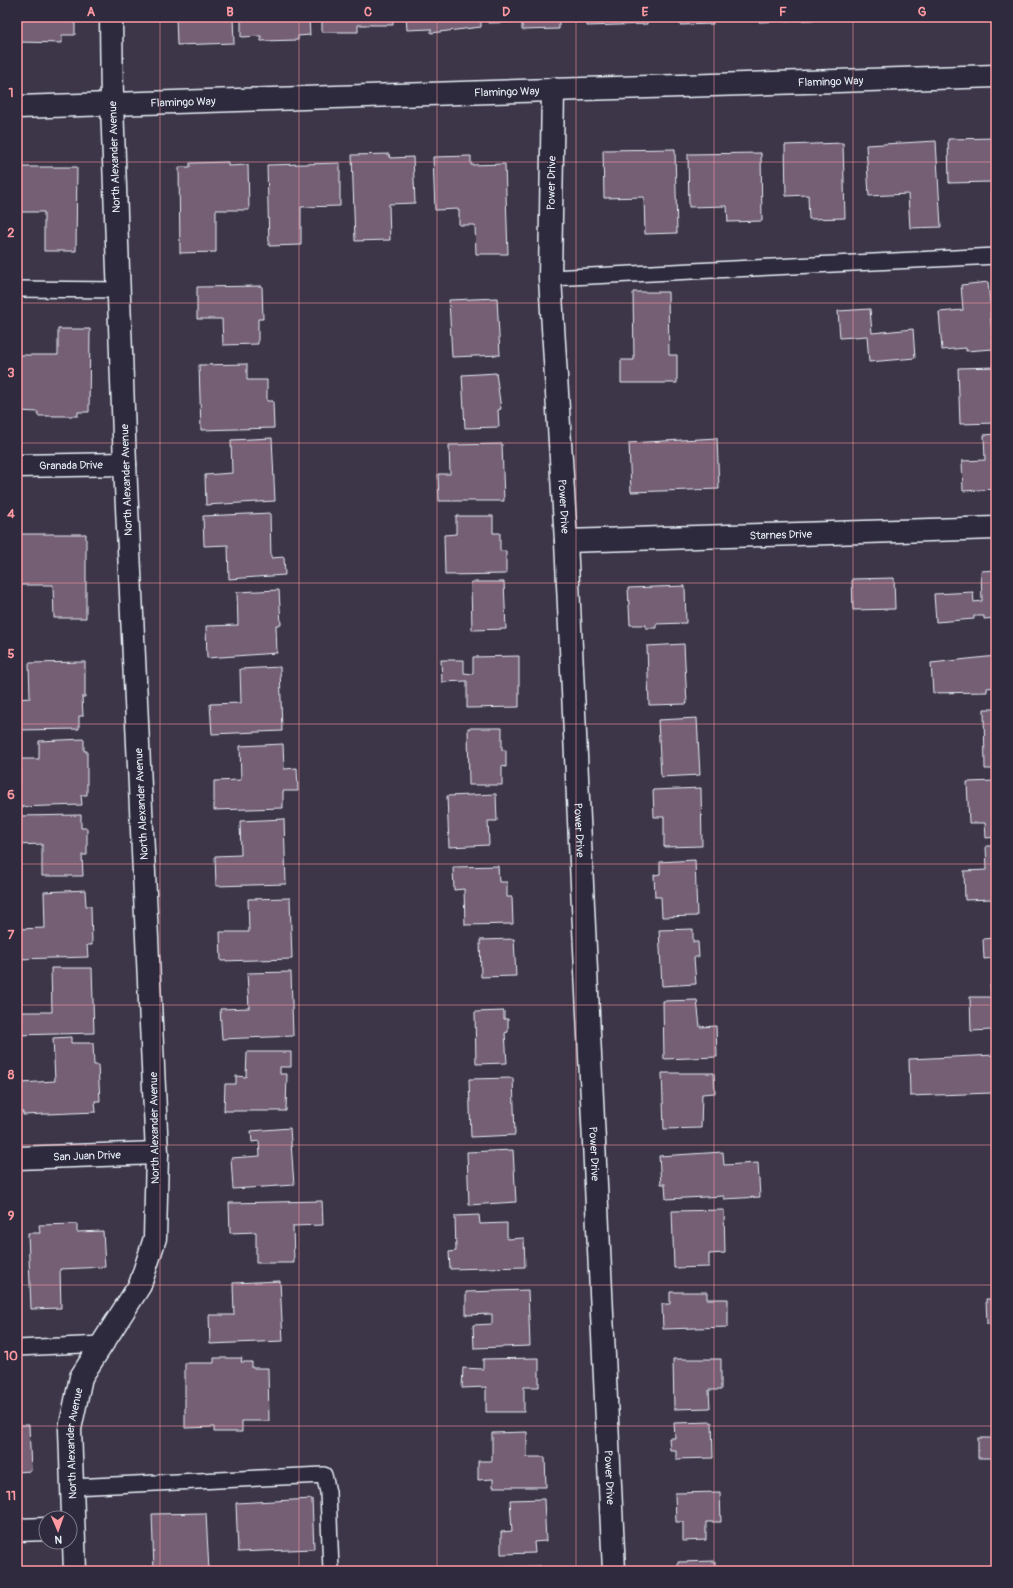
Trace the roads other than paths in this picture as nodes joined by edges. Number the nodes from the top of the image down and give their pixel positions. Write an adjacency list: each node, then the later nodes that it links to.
1 (111, 17): 4 (street, North Alexander Avenue)
2 (996, 76): 3 (street, Flamingo Way)
3 (553, 89): 4 (street, Flamingo Way); 7 (street, Power Drive)
4 (112, 104): 5 (street, Flamingo Way); 9 (street, North Alexander Avenue)
5 (17, 107)
6 (996, 256): 7 (lane)
7 (550, 278): 13 (street, Power Drive)
8 (17, 289): 9 (lane)
9 (118, 290): 10 (street, North Alexander Avenue)
10 (125, 464): 11 (street, Granada Drive); 14 (street, North Alexander Avenue)
11 (17, 466)
12 (996, 528): 13 (street, Starnes Drive)
13 (566, 541): 25 (street, Power Drive)
14 (157, 1153): 15 (street, San Juan Drive); 16 (street, North Alexander Avenue)
15 (17, 1158)
16 (103, 1344): 17 (lane); 18 (street, North Alexander Avenue)
17 (17, 1348)
18 (72, 1487): 19 (street, North Alexander Avenue); 24 (lane)
19 (72, 1510)
20 (38, 1529): 21 (street)
21 (17, 1530)
22 (74, 1550): 23 (street, North Alexander Avenue)
23 (75, 1571)
24 (331, 1571)
25 (614, 1571)

